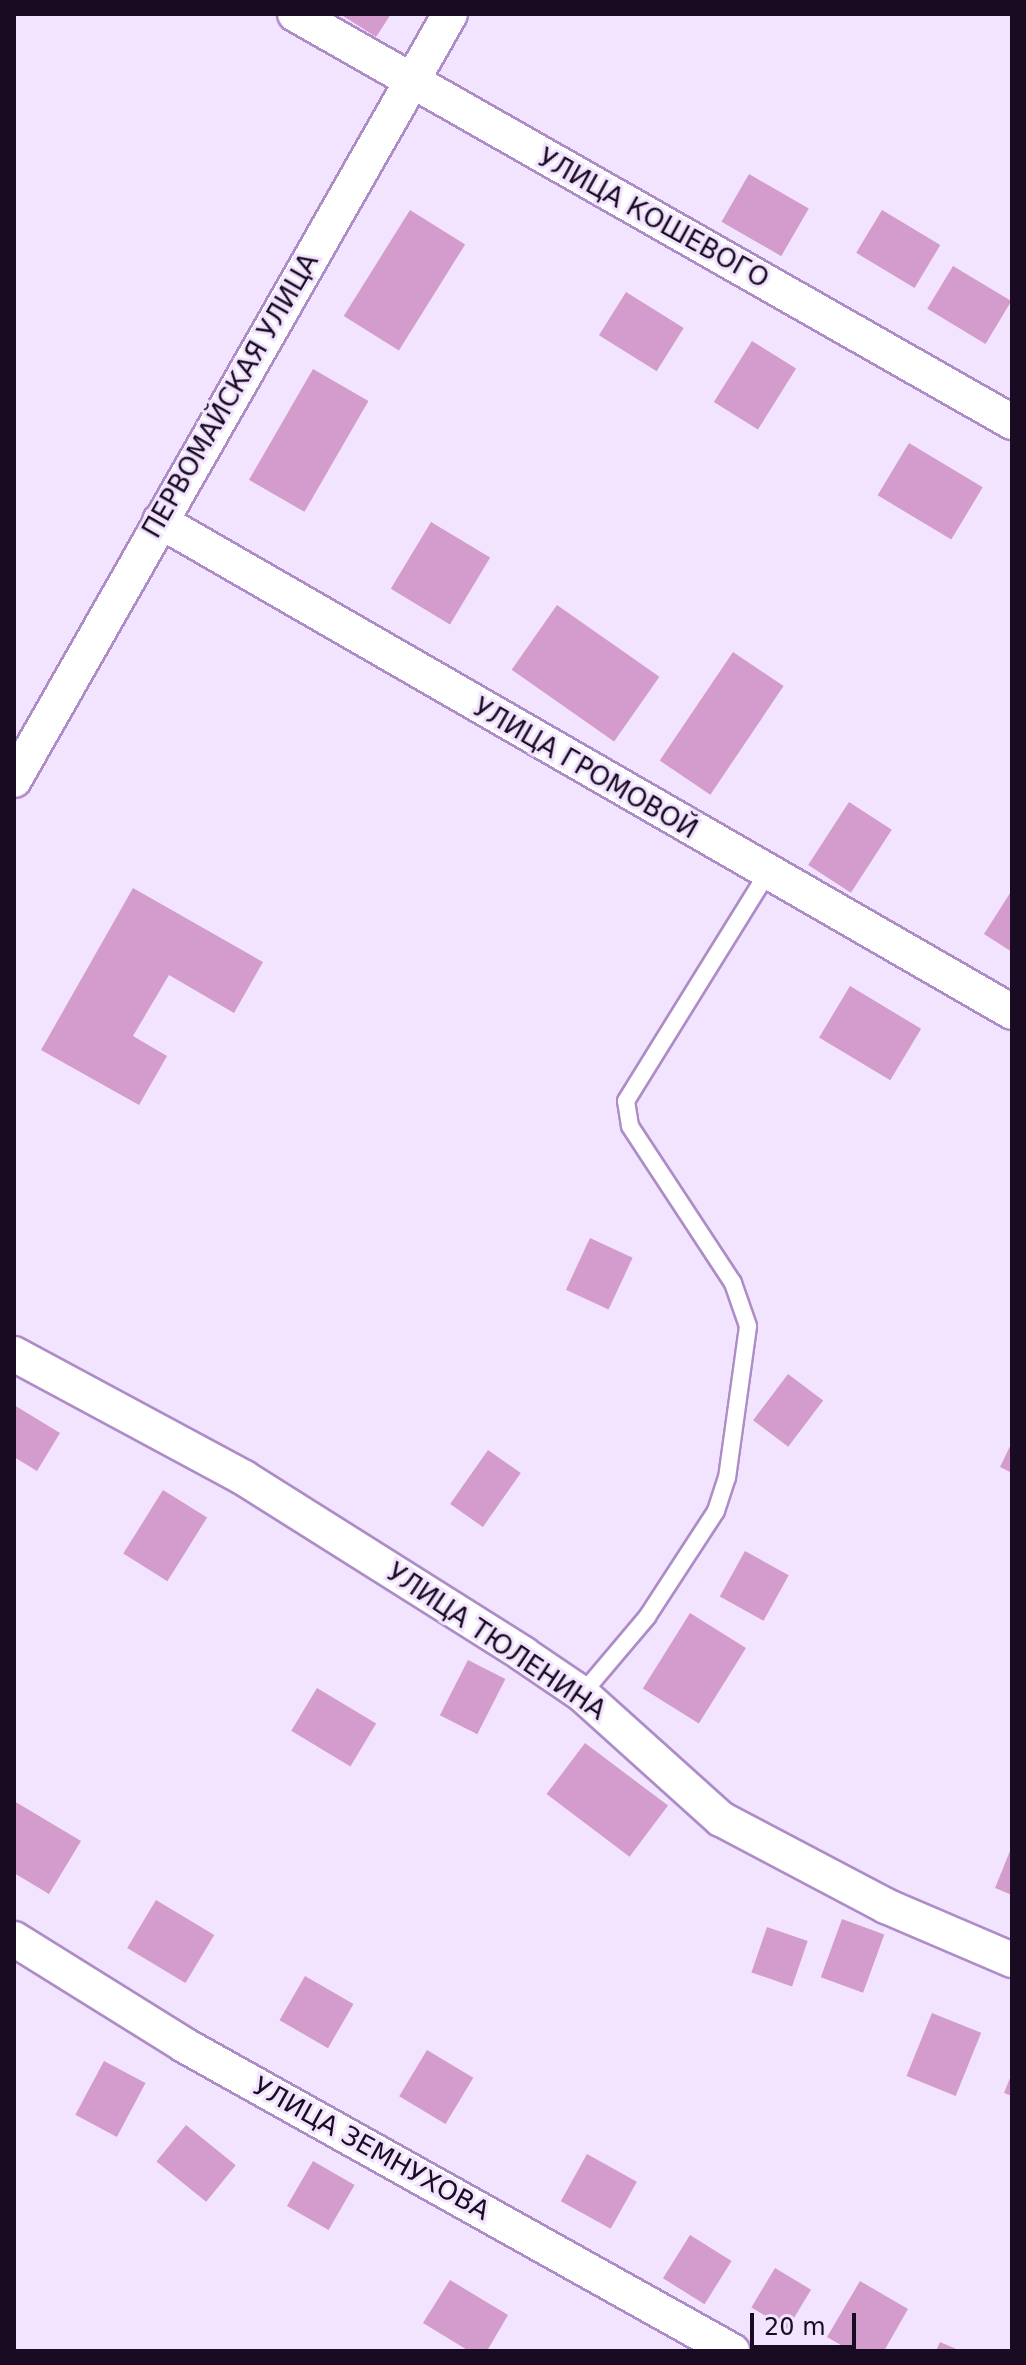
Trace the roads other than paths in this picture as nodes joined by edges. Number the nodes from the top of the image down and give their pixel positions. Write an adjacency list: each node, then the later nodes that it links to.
1 (295, 14): 3 (street, УЛИЦА КОШЕВОГО)
2 (450, 14): 3 (street, ПЕРВОМАЙСКАЯ УЛИЦА)
3 (411, 84): 4 (street, УЛИЦА КОШЕВОГО); 5 (street, ПЕРВОМАЙСКАЯ УЛИЦА)
4 (1012, 422)
5 (160, 521): 6 (street, ПЕРВОМАЙСКАЯ УЛИЦА); 7 (street, УЛИЦА ГРОМОВОЙ)
6 (14, 780)
7 (766, 875): 8 (street, УЛИЦА ГРОМОВОЙ); 10 (lane)
8 (1012, 1012)
9 (14, 1354): 10 (street, УЛИЦА ТЮЛЕНИНА)
10 (582, 1694): 12 (street, УЛИЦА ТЮЛЕНИНА)
11 (14, 1939): 13 (street, УЛИЦА ЗЕМНУХОВА)
12 (1012, 1960)
13 (732, 2351)

